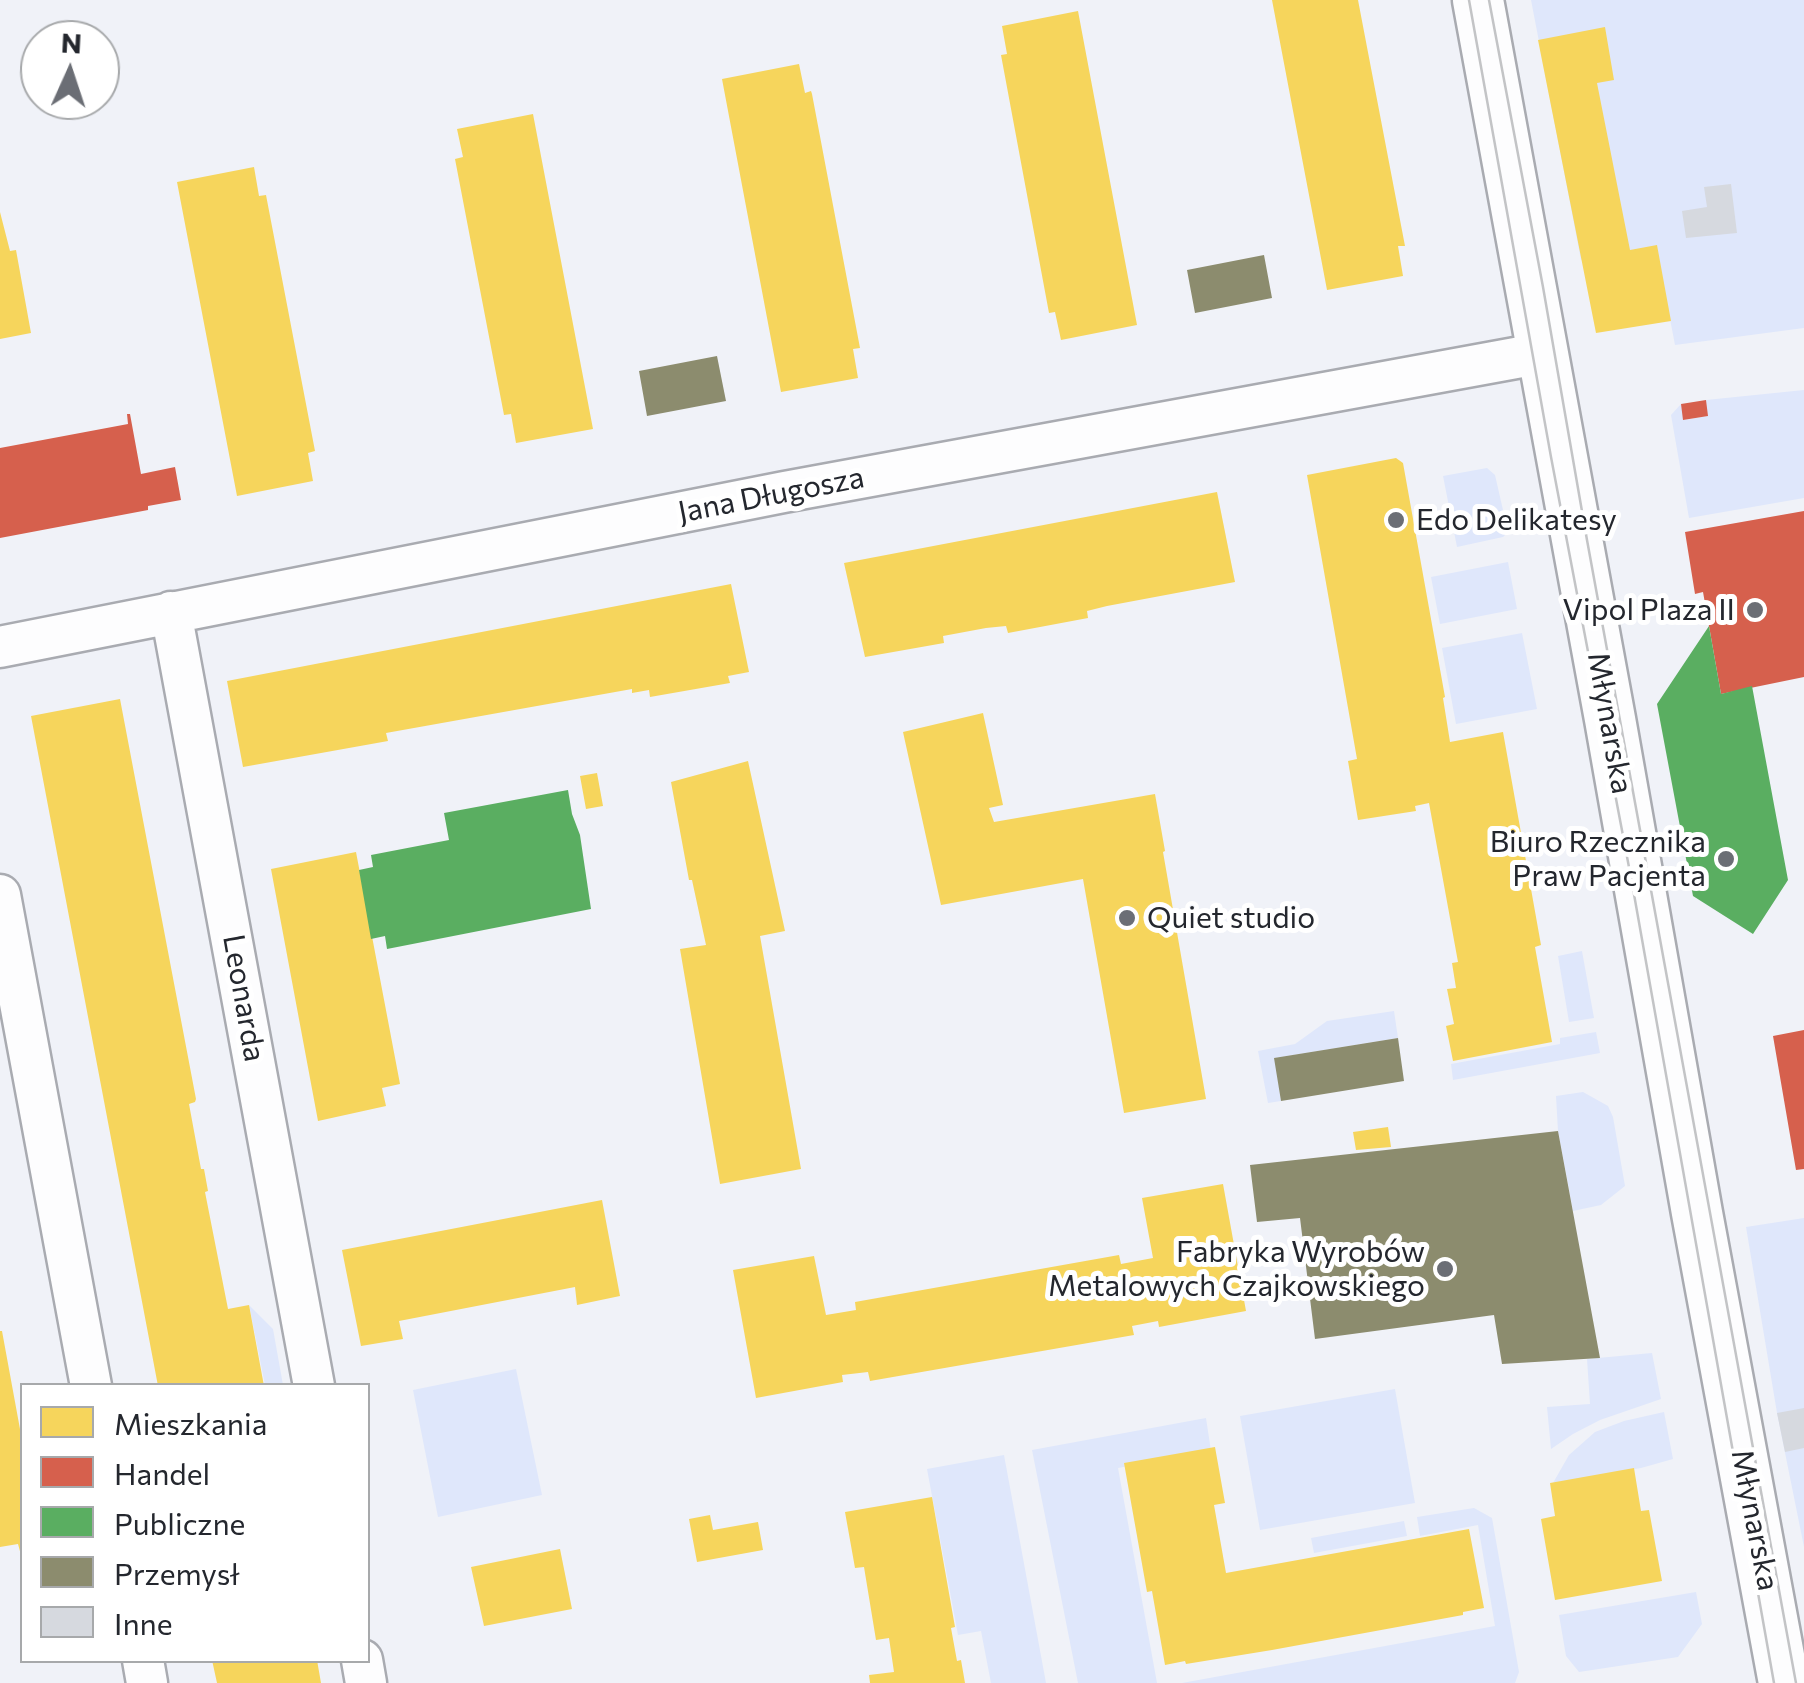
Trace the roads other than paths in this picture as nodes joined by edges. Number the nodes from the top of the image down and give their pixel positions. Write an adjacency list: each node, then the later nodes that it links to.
1 (1478, 0): 2 (street, Młynarska)
2 (1543, 354): 3 (street, Jana Długosza); 8 (street, Młynarska)
3 (171, 612): 4 (street, Jana Długosza); 7 (street, Leonarda)
4 (0, 647)
5 (0, 895): 6 (street)
6 (91, 1383)
7 (313, 1383)
8 (1781, 1679)

